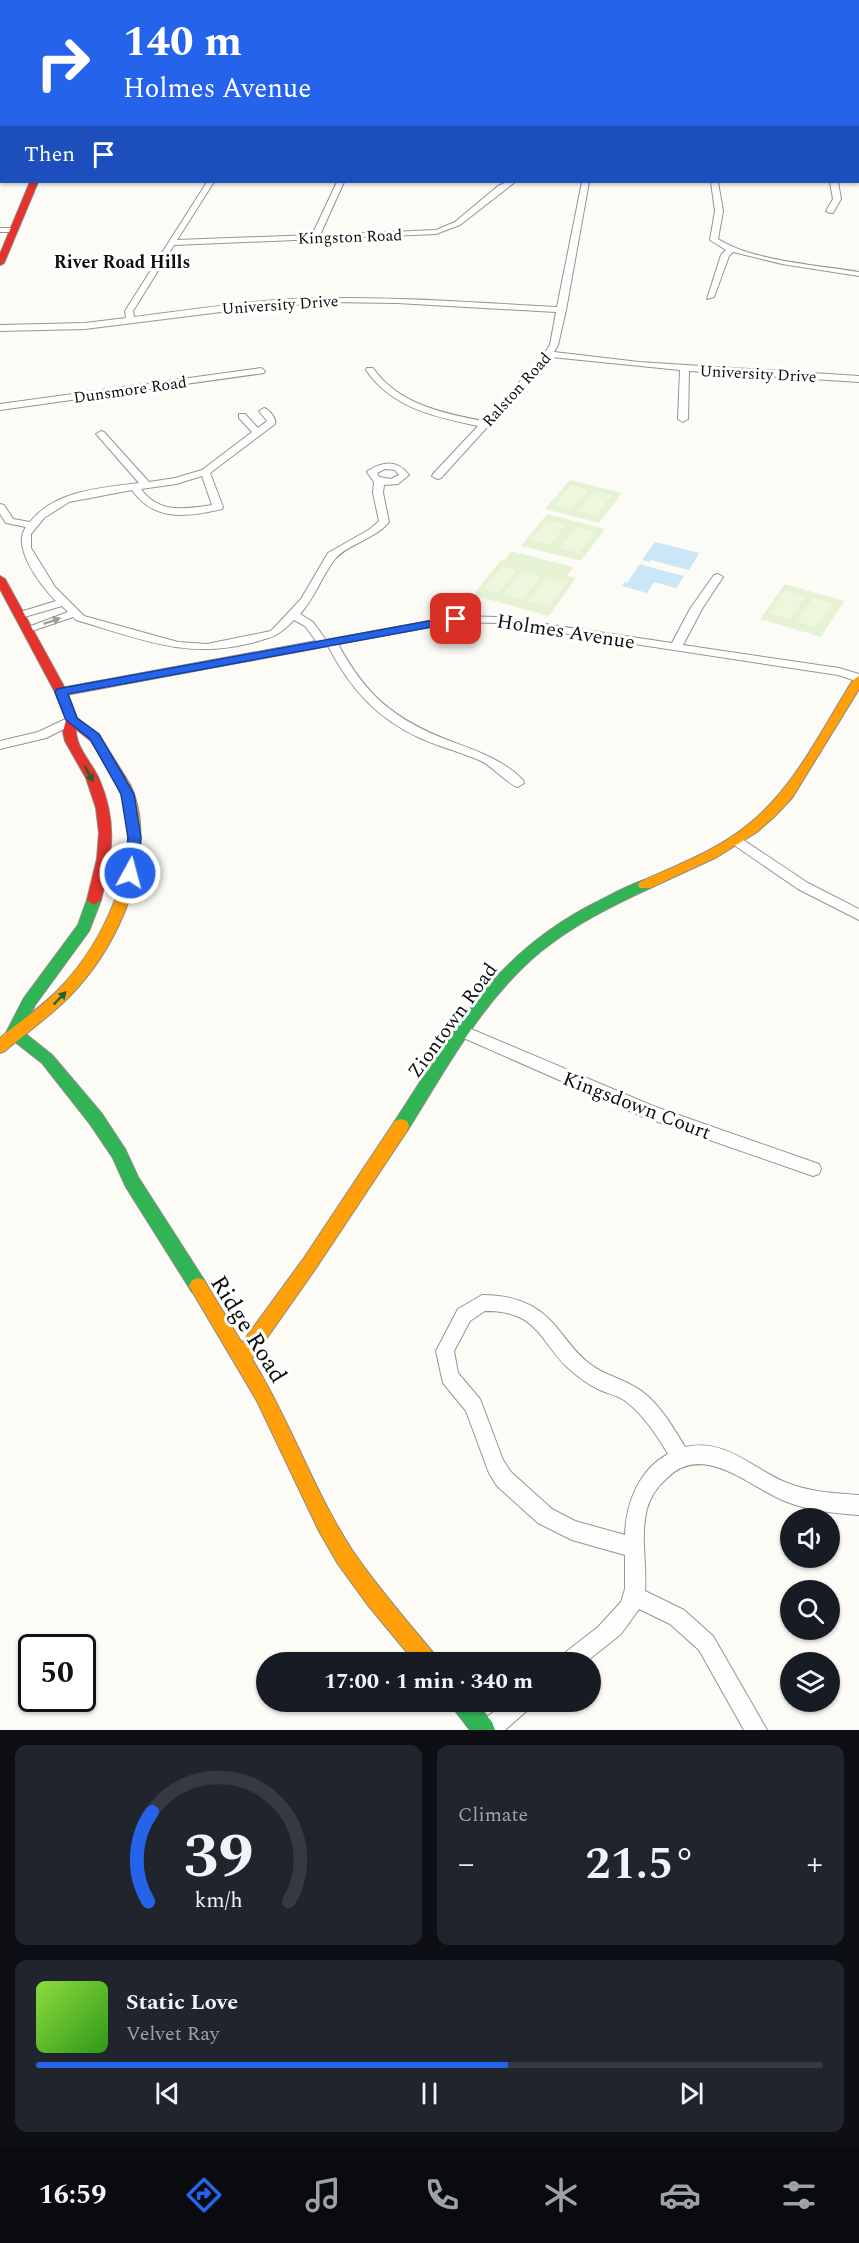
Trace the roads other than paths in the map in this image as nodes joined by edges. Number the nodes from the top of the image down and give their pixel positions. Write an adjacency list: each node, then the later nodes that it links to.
1 (33, 183): 9 (street)
2 (209, 183): 11 (street)
3 (340, 183): 10 (street)
4 (509, 183): 10 (street, Kingston Road)
5 (586, 183): 16 (street, Ralston Road)
6 (714, 183): 12 (street)
7 (834, 183): 8 (street)
8 (830, 211)
9 (7, 230): 13 (street)
10 (315, 237): 11 (street, Kingston Road)
11 (171, 243): 17 (street)
12 (731, 250): 14 (street); 15 (street)
13 (0, 263)
14 (859, 274)
15 (710, 297)
16 (562, 310): 17 (street, University Drive); 19 (street, Ralston Road)
17 (130, 320): 18 (street, University Drive)
18 (0, 328)
19 (549, 354): 20 (street, University Drive); 28 (street, Ralston Road)
20 (684, 368): 23 (street, University Drive); 27 (street)
21 (370, 370): 28 (street)
22 (261, 371): 24 (street, Dunsmore Road)
23 (859, 379)
24 (0, 407)
25 (264, 411): 29 (street)
26 (242, 416): 29 (street)
27 (684, 419)
28 (483, 424): 32 (street, Ralston Road)
29 (257, 432): 31 (street)
30 (101, 434): 34 (street)
31 (205, 472): 34 (street); 34 (street)
32 (437, 476)
33 (379, 481): 42 (street)
34 (140, 486): 36 (street)
35 (0, 507): 36 (street)
36 (32, 525): 39 (street)
37 (718, 577): 45 (street)
38 (0, 579): 41 (street)
39 (63, 602): 40 (street); 41 (street)
40 (75, 613): 42 (street); 43 (street, one-way to 40)
41 (21, 615): 43 (street)
42 (293, 615): 44 (street)
43 (29, 629): 47 (street)
44 (327, 643): 45 (street, Holmes Avenue); 47 (street, Holmes Avenue); 50 (street)
45 (676, 647): 46 (street, Holmes Avenue)
46 (859, 679): 51 (street, Ziontown Road)
47 (61, 692): 48 (street)
48 (72, 720): 49 (street); 54 (street, one-way to 54); 54 (street, one-way to 48)
49 (0, 744)
50 (518, 783)
51 (736, 840): 52 (street); 53 (street, Ziontown Road)
52 (859, 915)
53 (464, 1032): 56 (street, Kingsdown Court); 57 (street, Ziontown Road)
54 (14, 1033): 55 (street); 57 (street, Ridge Road)
55 (0, 1047)
56 (813, 1169)
57 (243, 1357): 62 (street, Ridge Road)
58 (682, 1458): 59 (street); 60 (street); 60 (street)
59 (859, 1505)
60 (636, 1548): 61 (street)
61 (635, 1597): 63 (street); 68 (street)
62 (420, 1652)
63 (581, 1652)
64 (469, 1712): 66 (street)
65 (510, 1712): 67 (street)
66 (484, 1730)
67 (489, 1730)
68 (756, 1730)

